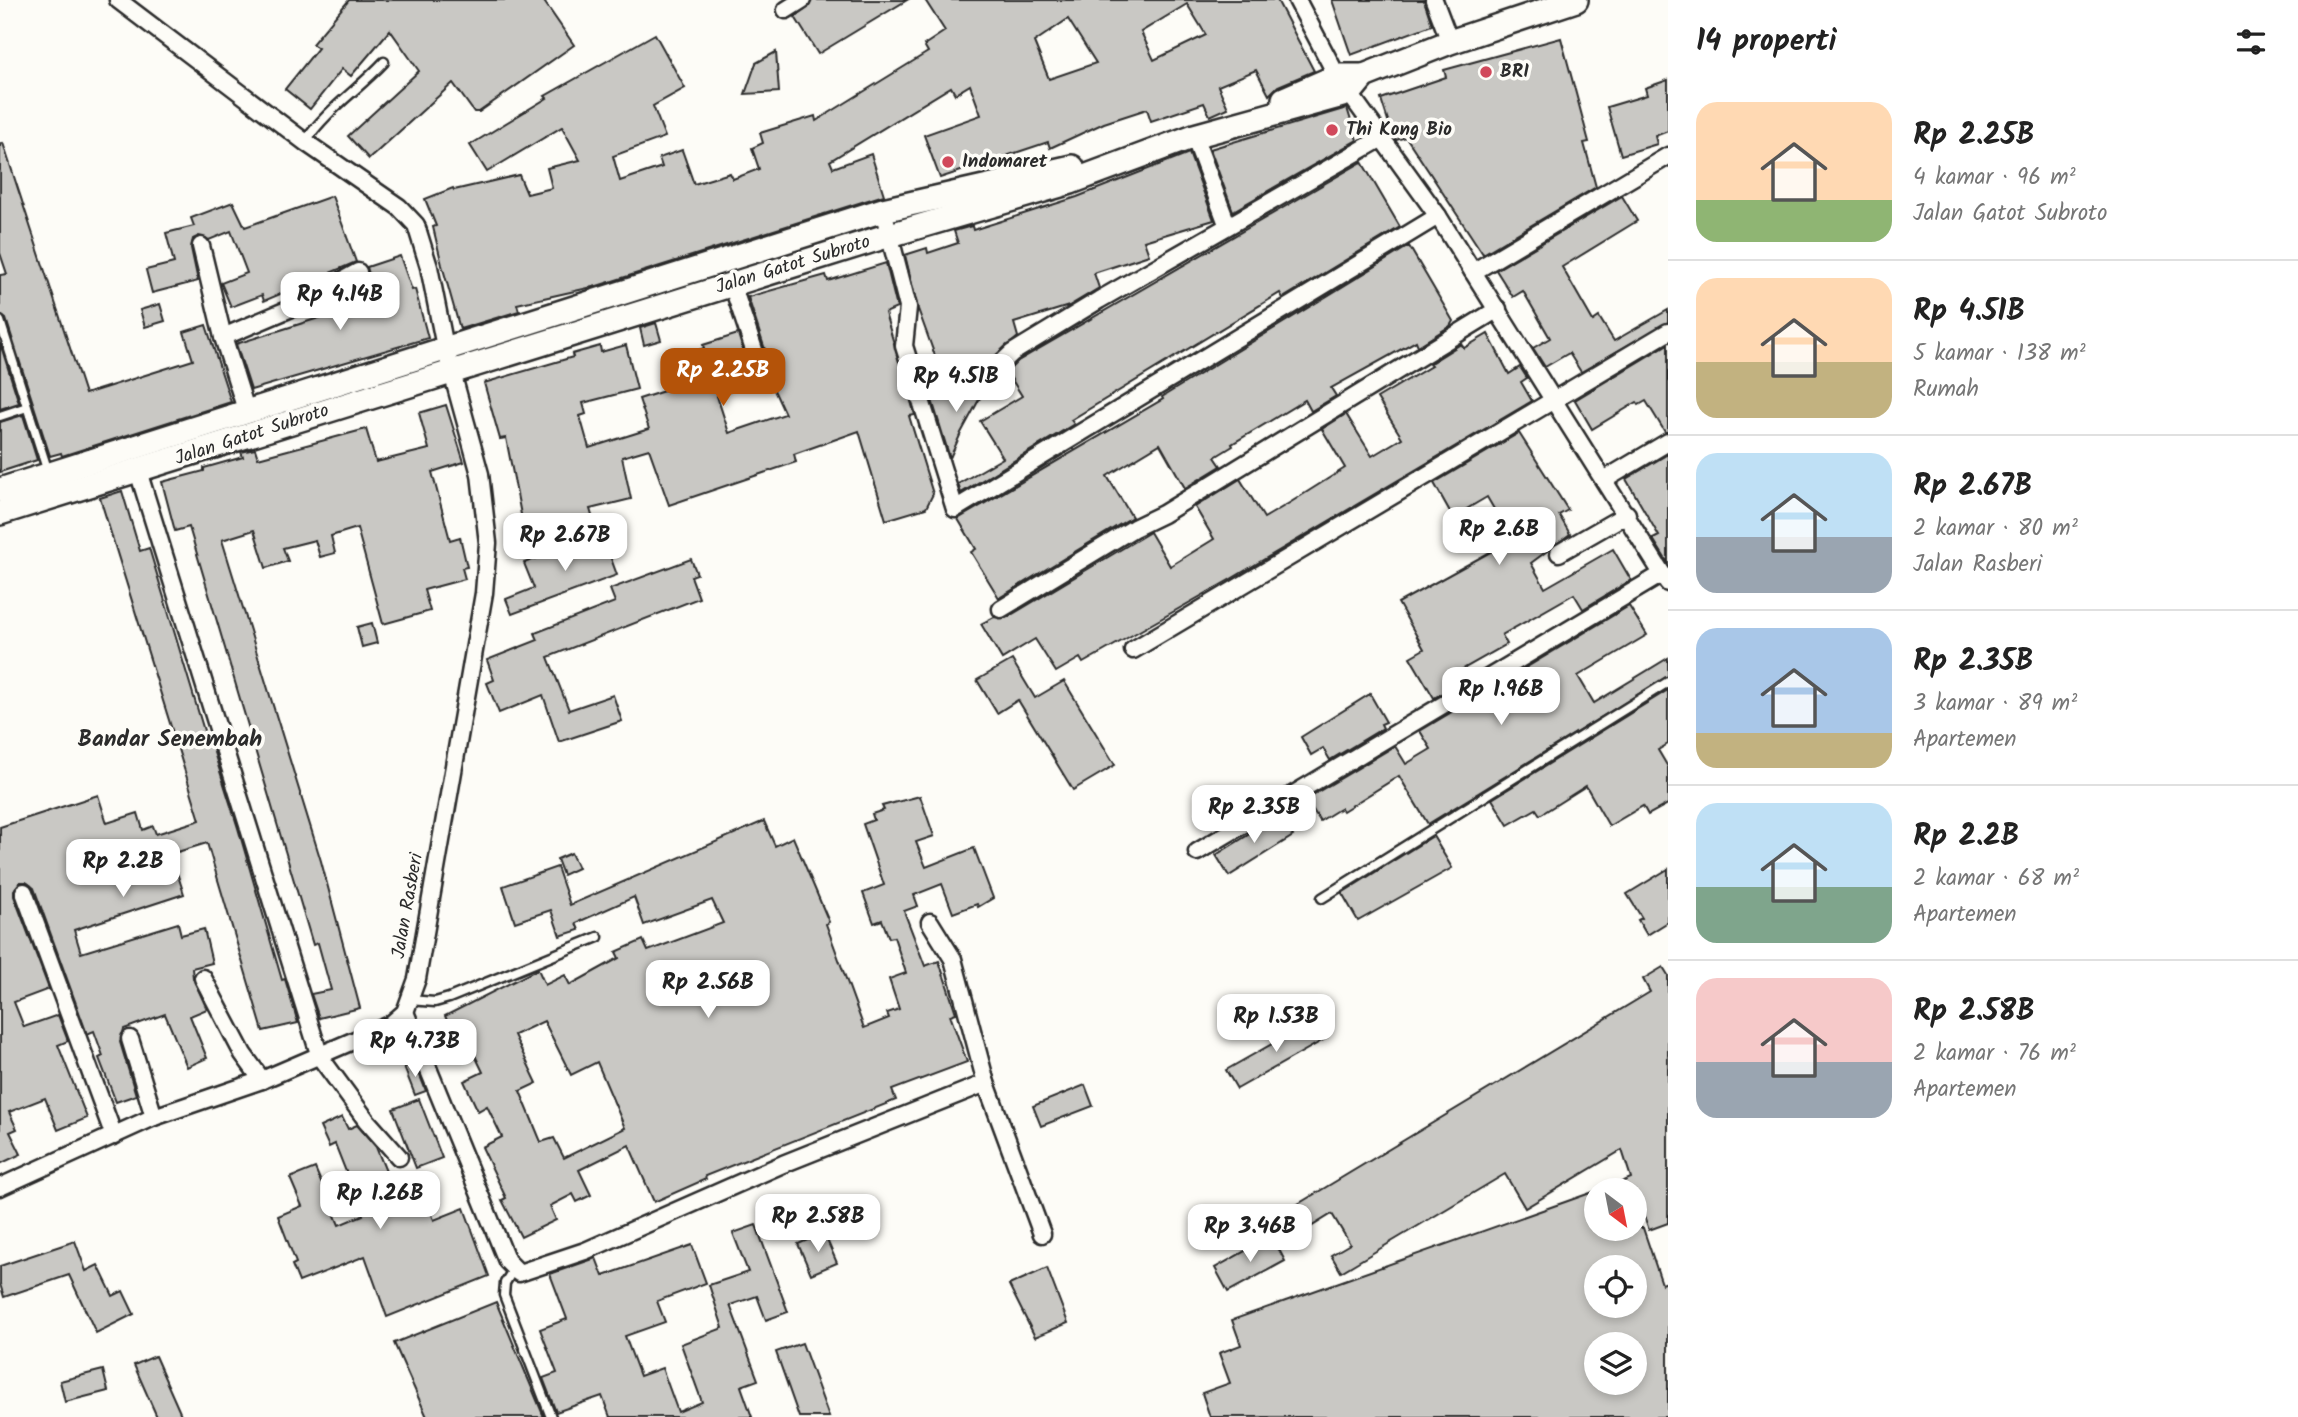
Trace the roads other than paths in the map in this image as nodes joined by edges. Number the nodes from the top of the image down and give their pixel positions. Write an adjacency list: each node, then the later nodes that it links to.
1 (802, 0): 6 (street)
2 (1297, 0): 9 (street)
3 (1433, 0): 7 (street)
4 (1576, 0): 7 (main road, Jalan Gatot Subroto)
5 (121, 1): 12 (street, Jalan Rasberi)
6 (786, 10)
7 (1450, 42): 9 (main road, Jalan Gatot Subroto)
8 (384, 62): 12 (lane)
9 (1350, 82): 10 (main road, Jalan Gatot Subroto); 11 (street); 14 (main road)
10 (1194, 136): 14 (main road, Jalan Gatot Subroto); 17 (street)
11 (1382, 138): 16 (street); 17 (street)
12 (305, 142): 27 (street, Jalan Rasberi)
13 (1668, 156): 21 (street)
14 (1069, 176): 15 (main road); 18 (main road, Jalan Gatot Subroto)
15 (883, 210): 18 (street); 27 (main road)
16 (1438, 216): 21 (street); 30 (street)
17 (1227, 224): 30 (street)
18 (890, 235): 22 (main road, Jalan Gatot Subroto); 30 (street)
19 (201, 246): 26 (street)
20 (358, 272): 26 (street)
21 (1473, 272): 23 (street)
22 (732, 285): 28 (street); 29 (main road, Jalan Gatot Subroto)
23 (1498, 309): 31 (street); 44 (street)
24 (0, 321): 32 (lane)
25 (1668, 332): 31 (street)
26 (223, 337): 33 (street)
27 (445, 347): 29 (street, Jalan Rasberi); 33 (main road)
28 (759, 365)
29 (452, 371): 36 (main road, Jalan Gatot Subroto); 53 (street, Jalan Rasberi)
30 (918, 393)
31 (1552, 400): 37 (street); 45 (street)
32 (27, 407): 34 (lane); 38 (lane)
33 (247, 412): 38 (main road)
34 (0, 416)
35 (1668, 442): 37 (street)
36 (138, 471): 38 (main road, Jalan Gatot Subroto); 55 (street)
37 (1604, 480): 41 (street)
38 (51, 485): 39 (main road); 40 (main road, Jalan Gatot Subroto)
39 (0, 489)
40 (0, 513)
41 (1627, 514): 42 (street); 43 (street)
42 (1559, 553)
43 (1665, 578): 47 (street)
44 (1001, 609)
45 (1132, 650)
46 (1668, 682): 49 (lane)
47 (1197, 852)
48 (24, 892): 59 (street)
49 (1322, 898)
50 (930, 922): 57 (street)
51 (598, 937): 53 (lane)
52 (203, 978): 56 (street)
53 (407, 1006): 55 (street); 63 (street)
54 (130, 1040): 58 (street)
55 (320, 1057): 56 (street); 60 (street)
56 (262, 1080): 58 (street)
57 (986, 1083): 62 (street); 63 (street)
58 (154, 1117): 59 (street)
59 (114, 1136): 61 (street)
60 (399, 1157)
61 (0, 1186)
62 (1042, 1234)
63 (513, 1270): 64 (lane)
64 (551, 1417)

